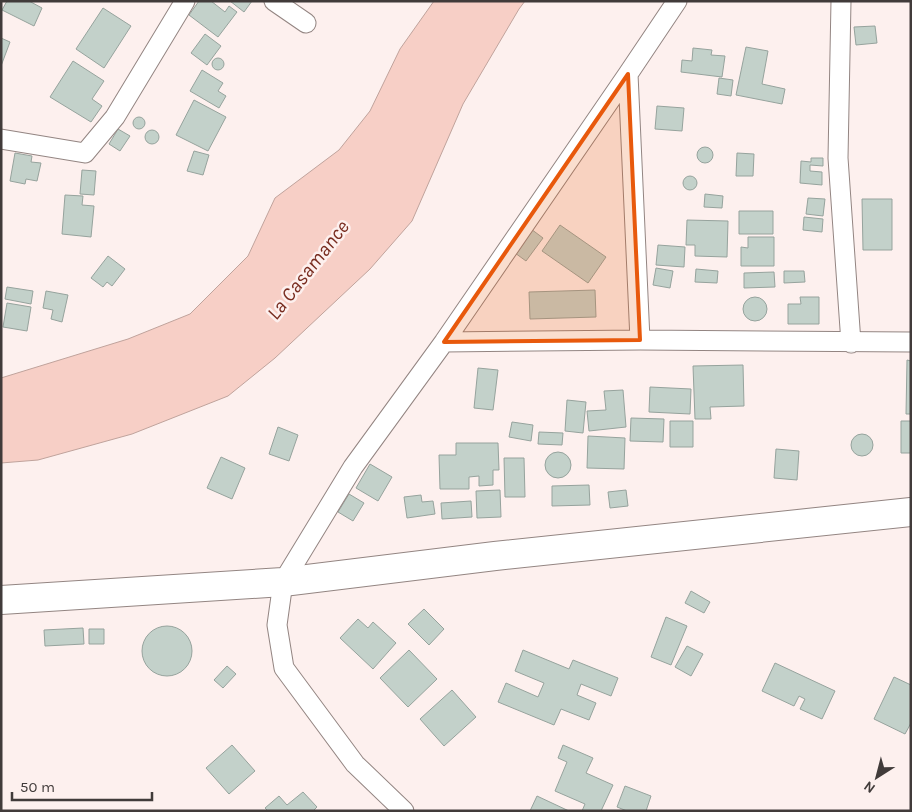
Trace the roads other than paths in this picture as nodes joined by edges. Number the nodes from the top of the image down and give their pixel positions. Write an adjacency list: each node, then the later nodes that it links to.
1 (185, 1): 7 (street)
2 (274, 1): 5 (street)
3 (677, 1): 6 (street)
4 (841, 1): 11 (street)
5 (306, 23)
6 (628, 74): 8 (street); 9 (street)
7 (1, 139)
8 (640, 340): 9 (street); 11 (street)
9 (444, 342): 13 (street)
10 (911, 342): 11 (street)
11 (851, 343)
12 (911, 512): 13 (main road)
13 (283, 582): 14 (main road); 15 (street)
14 (1, 600)
15 (404, 811)

